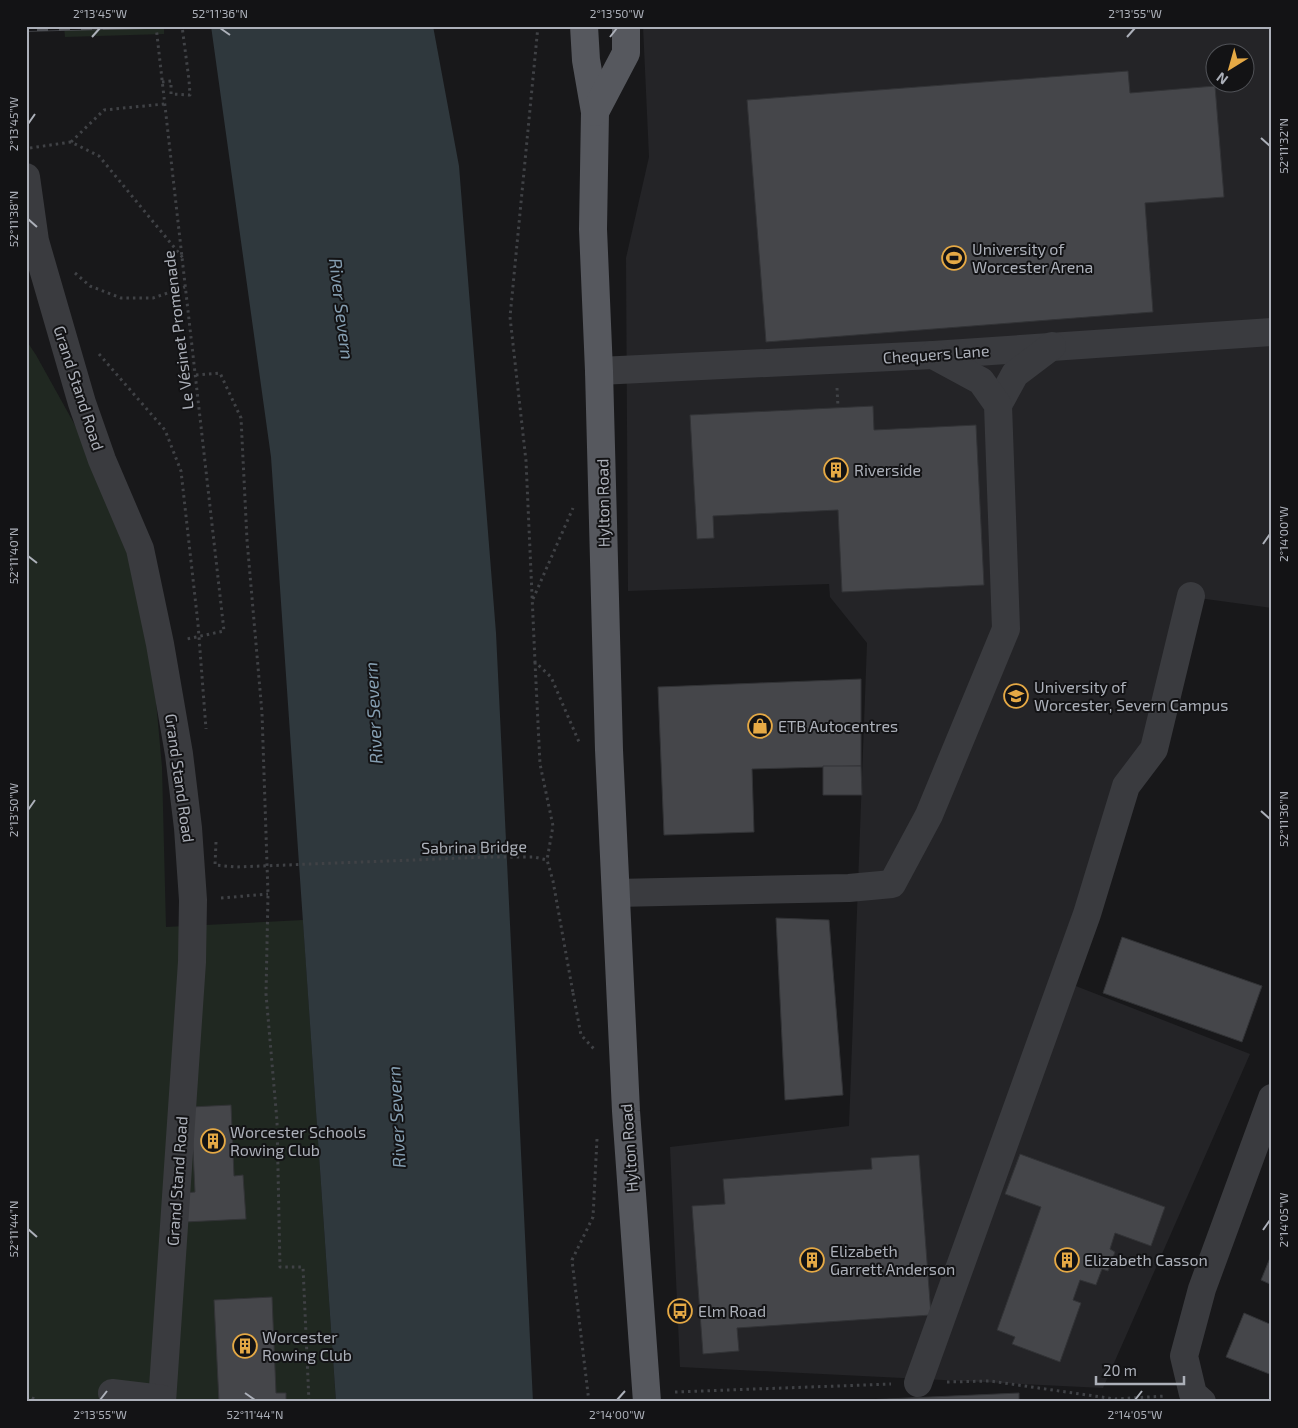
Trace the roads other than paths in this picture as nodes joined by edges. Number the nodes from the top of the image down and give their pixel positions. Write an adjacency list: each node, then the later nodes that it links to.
1 (584, 26): 3 (main road, Hylton Road)
2 (626, 26): 3 (main road, Hylton Road)
3 (595, 112): 8 (main road, Hylton Road)
4 (26, 176): 16 (street, Grand Stand Road)
5 (1272, 332): 6 (street, Chequers Lane)
6 (1059, 346): 7 (street, Chequers Lane); 9 (street)
7 (933, 355): 8 (street, Chequers Lane); 9 (street)
8 (599, 370): 11 (main road, Hylton Road)
9 (998, 405): 11 (street)
10 (1191, 596): 13 (street)
11 (616, 893): 17 (main road, Hylton Road)
12 (1272, 1098): 15 (street)
13 (918, 1383)
14 (112, 1393): 16 (street)
15 (1198, 1398)
16 (162, 1400)
17 (647, 1402)

